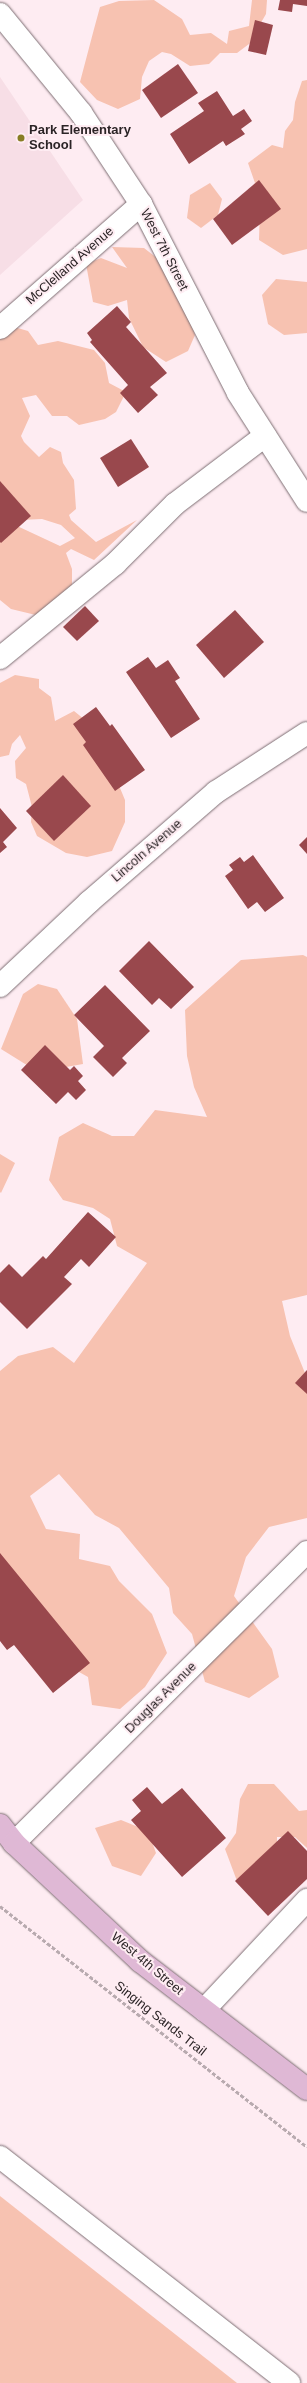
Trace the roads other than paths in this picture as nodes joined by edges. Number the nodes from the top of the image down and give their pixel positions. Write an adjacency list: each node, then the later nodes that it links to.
1 (0, 14): 2 (street, West 7th Street)
2 (141, 204): 3 (street, McClelland Avenue); 4 (street, West 7th Street)
3 (0, 328)
4 (264, 436): 5 (street, West 7th Street); 6 (street)
5 (307, 501)
6 (0, 658)
7 (307, 733): 8 (street, Lincoln Avenue)
8 (0, 986)
9 (307, 1552): 11 (street, Douglas Avenue)
10 (0, 1825): 11 (main road, West 4th Street)
11 (14, 1843): 13 (main road, West 4th Street)
12 (307, 1900): 13 (street)
13 (204, 2010): 14 (main road, West 4th Street)
14 (307, 2089)
15 (0, 2157): 16 (street)
16 (289, 2383)

